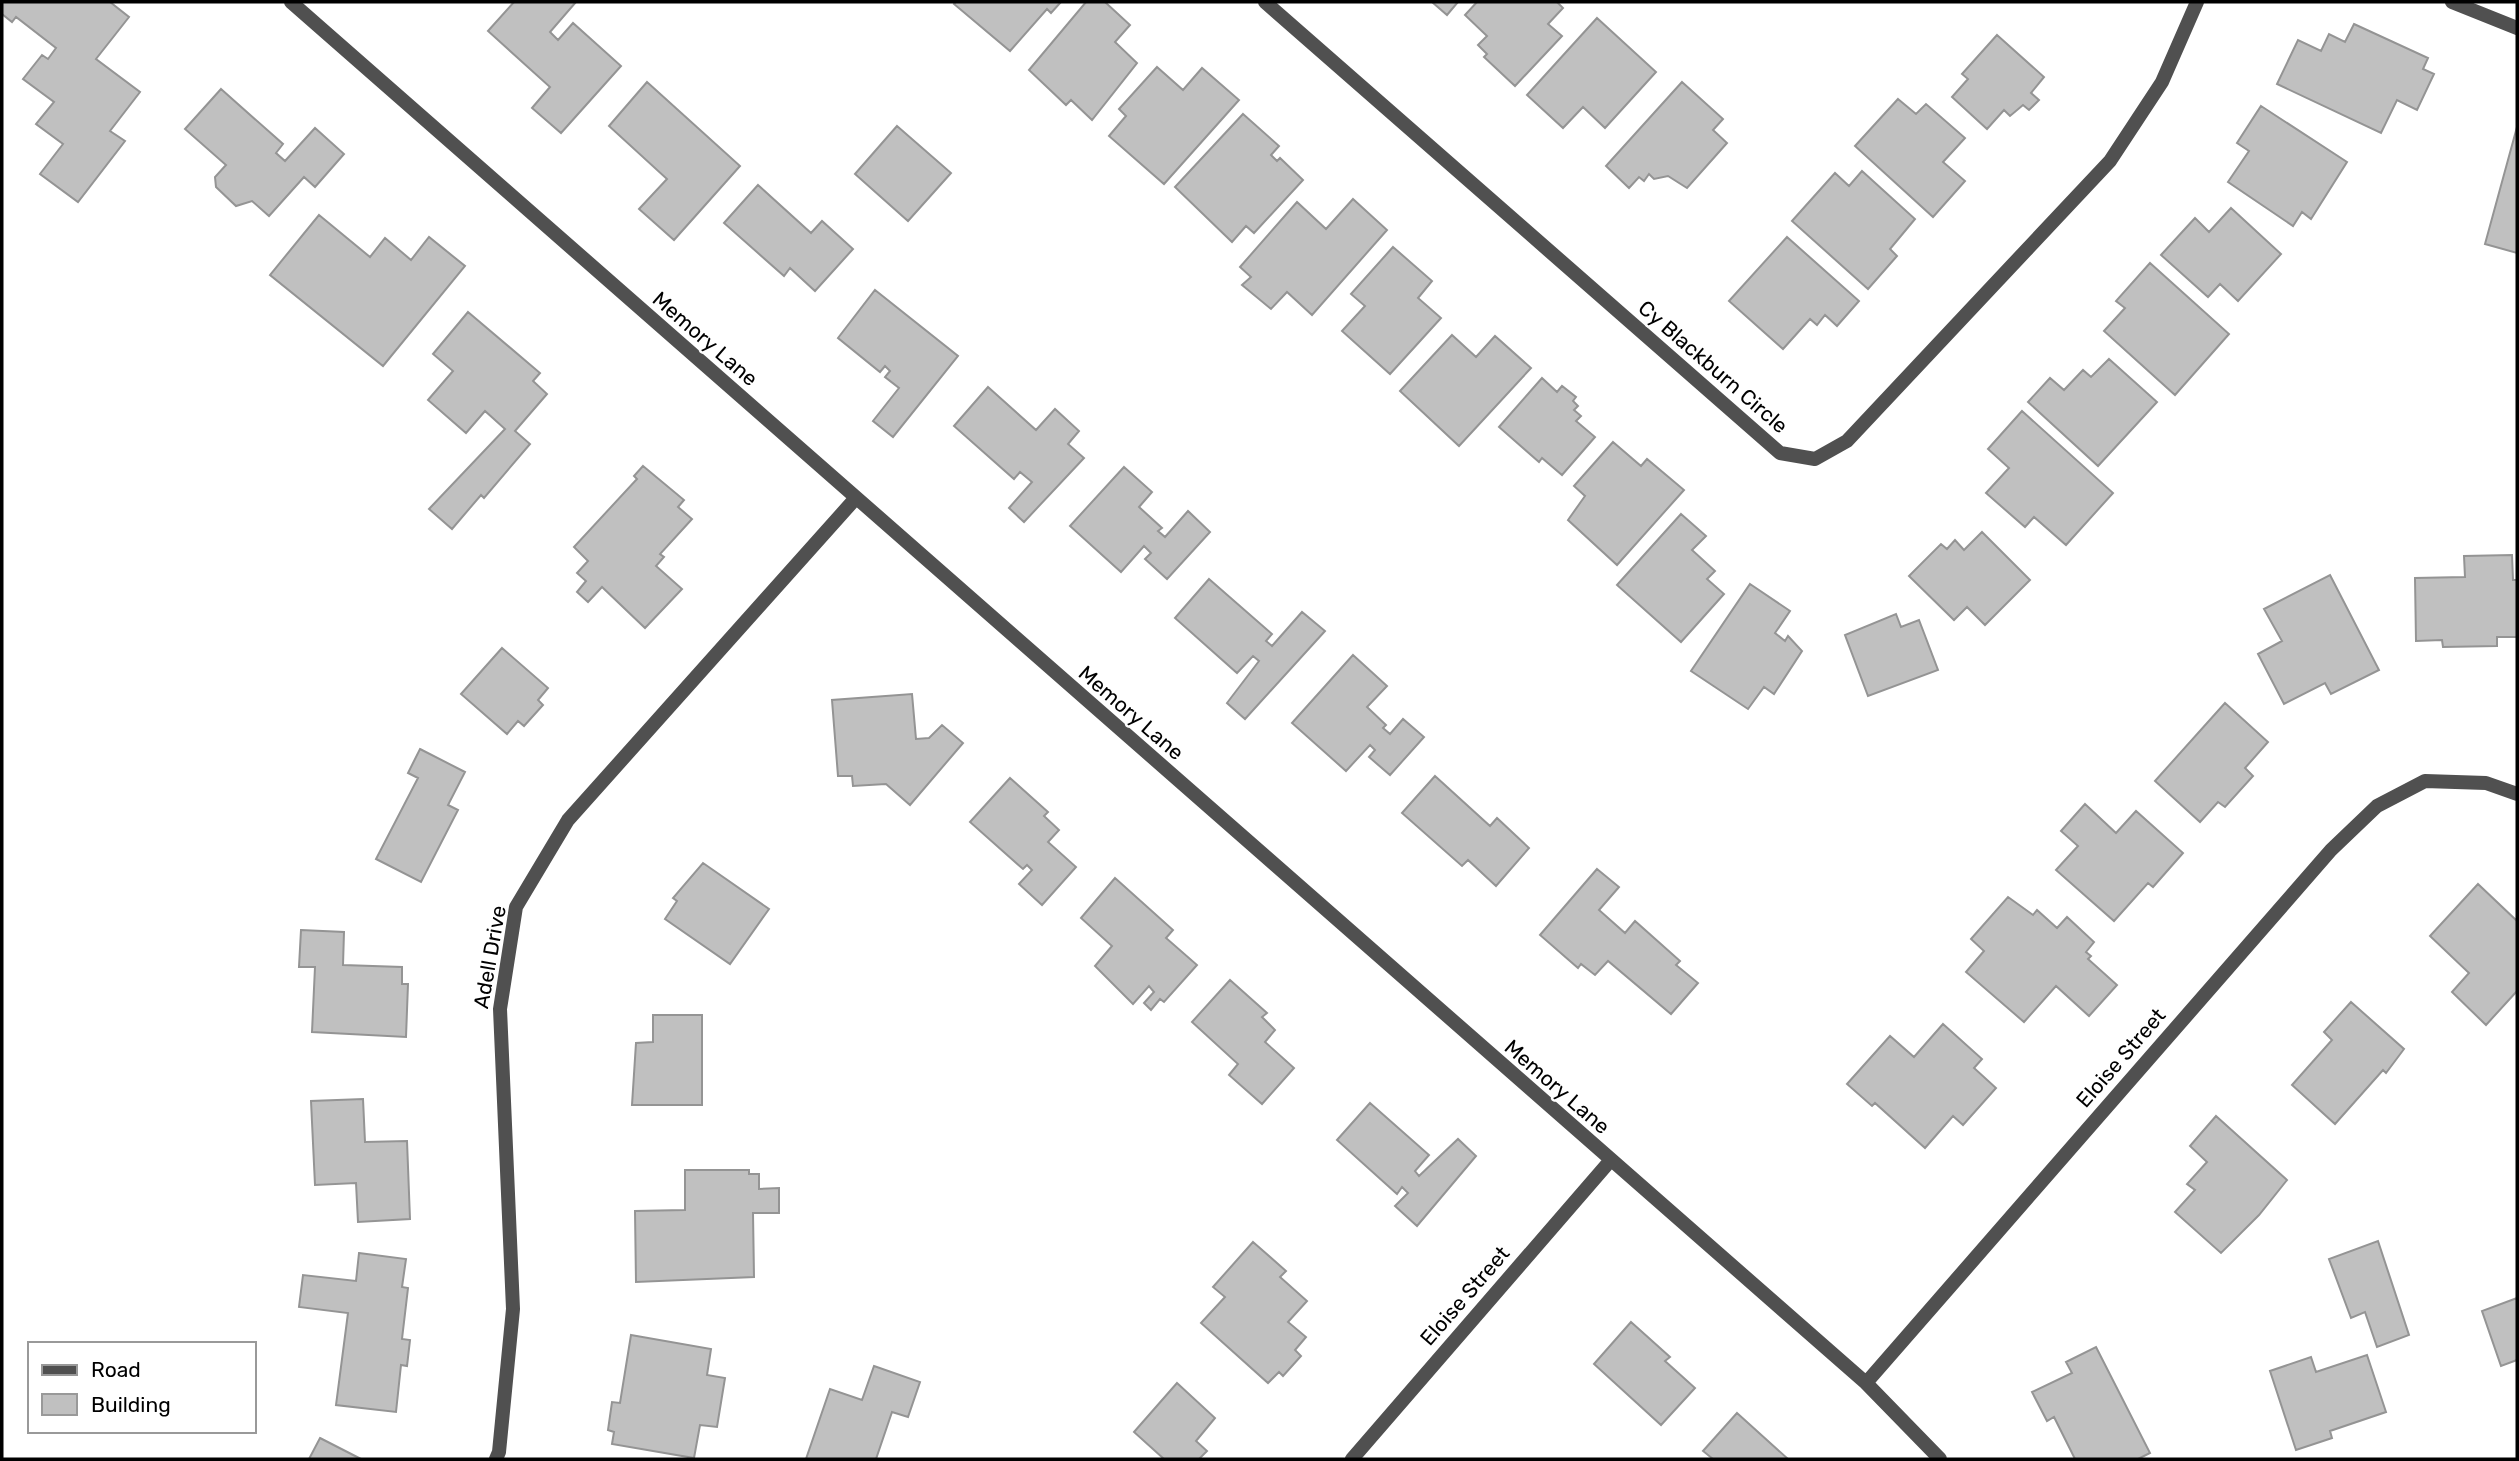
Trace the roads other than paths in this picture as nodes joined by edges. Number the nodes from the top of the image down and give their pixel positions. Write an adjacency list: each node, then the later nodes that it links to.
1 (291, 2): 6 (street, Memory Lane)
2 (1265, 2): 3 (street, Cy Blackburn Circle)
3 (2197, 2)
4 (2452, 2): 5 (street)
5 (2517, 28)
6 (855, 499): 8 (street, Memory Lane); 10 (street, Adell Drive)
7 (2517, 794): 9 (street, Eloise Street)
8 (1610, 1161): 9 (street, Memory Lane); 11 (street, Eloise Street)
9 (1866, 1383): 12 (street, Memory Lane)
10 (496, 1459)
11 (1352, 1459)
12 (1940, 1459)

